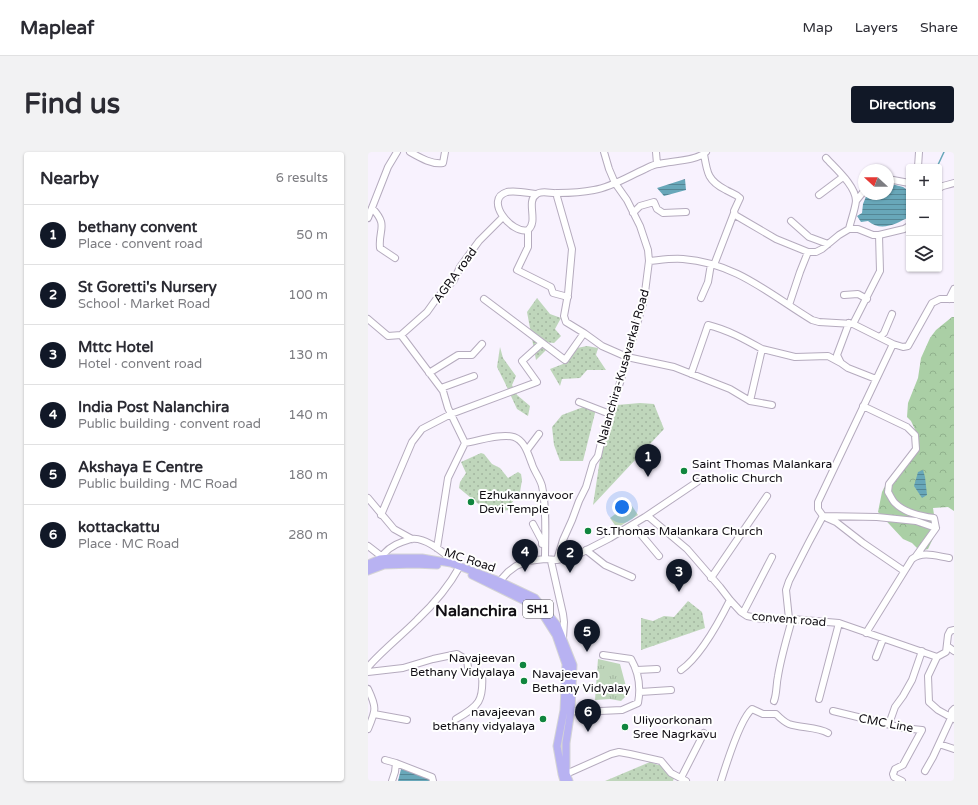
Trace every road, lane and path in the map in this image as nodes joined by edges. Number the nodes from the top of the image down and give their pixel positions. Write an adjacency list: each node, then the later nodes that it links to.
1 (397, 152): 23 (street)
2 (410, 152): 3 (street)
3 (445, 152)
4 (604, 152): 15 (street, Nalanchira-Kusavarkal Road)
5 (656, 152): 10 (street)
6 (919, 152): 11 (street)
7 (705, 153): 8 (street); 26 (street)
8 (692, 155): 10 (street)
9 (826, 158): 12 (street)
10 (658, 164): 15 (street)
11 (918, 164)
12 (843, 177): 20 (street); 22 (street)
13 (894, 180): 14 (street)
14 (906, 182)
15 (616, 183): 18 (street); 25 (street, Nalanchira-Kusavarkal Road)
16 (954, 183): 17 (street)
17 (942, 186)
18 (556, 193): 19 (street); 41 (street)
19 (536, 194): 28 (street); 32 (street)
20 (819, 195)
21 (858, 198): 22 (street)
22 (856, 200): 31 (street)
23 (372, 208): 27 (street); 36 (street)
24 (686, 212): 25 (street)
25 (633, 213): 37 (street, Nalanchira-Kusavarkal Road)
26 (734, 213): 35 (street); 38 (street)
27 (368, 218)
28 (502, 218): 32 (street); 51 (street, AGRA road)
29 (791, 221): 34 (street)
30 (906, 228): 33 (street)
31 (849, 229): 33 (street); 34 (street)
32 (528, 230): 41 (street)
33 (879, 235): 43 (street)
34 (828, 244): 35 (street)
35 (808, 252): 46 (street)
36 (395, 258)
37 (649, 261): 38 (street); 57 (street, Nalanchira-Kusavarkal Road)
38 (713, 265): 42 (street); 46 (street)
39 (954, 289): 45 (street)
40 (844, 295): 43 (street)
41 (568, 297): 50 (street)
42 (702, 298)
43 (867, 298): 49 (street)
44 (484, 299): 53 (street)
45 (951, 299): 55 (street)
46 (789, 305): 49 (street)
47 (892, 314): 52 (street)
48 (368, 319): 51 (street)
49 (851, 323): 52 (street); 58 (street)
50 (584, 333): 53 (street); 57 (street)
51 (401, 335): 59 (street)
52 (880, 337): 55 (street)
53 (542, 343): 68 (street)
54 (482, 344): 59 (street)
55 (893, 344): 62 (street)
56 (762, 349): 58 (street); 60 (street); 65 (street)
57 (628, 356): 60 (street); 69 (street, Nalanchira-Kusavarkal Road)
58 (841, 363): 62 (street)
59 (430, 373): 63 (street)
60 (691, 374): 65 (street)
61 (474, 376): 63 (street)
62 (876, 379): 67 (street)
63 (441, 388): 68 (street)
64 (580, 402): 69 (street)
65 (750, 402): 66 (street)
66 (772, 405)
67 (863, 406): 77 (street); 81 (street)
68 (451, 414): 71 (street); 76 (street)
69 (610, 414): 91 (street, Nalanchira-Kusavarkal Road)
70 (539, 434): 72 (street)
71 (465, 443): 72 (street); 84 (street)
72 (526, 449): 91 (street)
73 (697, 482): 78 (street)
74 (767, 496): 97 (street)
75 (368, 498): 76 (street)
76 (381, 515): 82 (street)
77 (823, 516): 81 (street); 95 (street); 101 (street)
78 (645, 517): 80 (street); 97 (street, convent road)
79 (533, 524): 91 (street)
80 (633, 525): 85 (street); 86 (street)
81 (936, 528): 87 (street)
82 (412, 539): 84 (street); 89 (street)
83 (368, 546): 89 (street)
84 (437, 548): 93 (street)
85 (586, 550): 91 (street); 96 (street)
86 (659, 556)
87 (916, 556): 90 (street); 95 (street)
88 (772, 557): 100 (street)
89 (380, 558): 92 (main road, MC Road / SH1); 93 (main road, MC Road / SH1)
90 (949, 558)
91 (549, 560): 98 (street); 105 (street)
92 (368, 564)
93 (459, 568): 94 (main road, MC Road / SH1); 98 (main road, MC Road / SH1); 114 (street)
94 (368, 571)
95 (904, 571): 104 (street)
96 (632, 577)
97 (711, 578): 99 (street, convent road)
98 (497, 584): 105 (main road, MC Road / SH1); 141 (main road, MC Road / SH1)
99 (730, 600): 100 (street, convent road); 117 (street)
100 (743, 613): 101 (street, convent road)
101 (791, 619): 102 (street, convent road); 124 (street)
102 (839, 623): 104 (street, convent road); 123 (street)
103 (954, 630): 107 (street)
104 (866, 633): 106 (street, convent road)
105 (563, 638): 126 (main road, MC Road / SH1)
106 (883, 639): 109 (street, convent road); 111 (street)
107 (947, 646): 108 (street); 112 (street)
108 (954, 651)
109 (922, 652): 112 (street, convent road); 132 (street)
110 (603, 655): 116 (street)
111 (876, 657)
112 (937, 657): 129 (street)
113 (468, 667): 118 (street)
114 (368, 668)
115 (656, 669): 116 (street)
116 (636, 670): 122 (street)
117 (681, 670)
118 (368, 672)
119 (482, 673): 130 (street)
120 (368, 689): 128 (street)
121 (671, 690): 122 (street)
122 (640, 692): 126 (street)
123 (819, 699)
124 (774, 701)
125 (954, 709): 129 (street)
126 (571, 710): 141 (main road, MC Road / SH1)
127 (833, 710): 132 (street, CMC Line)
128 (374, 714): 131 (street); 133 (street)
129 (953, 718): 136 (street)
130 (456, 719)
131 (407, 720)
132 (888, 724): 146 (street, CMC Line)
133 (368, 729)
134 (704, 733): 142 (street)
135 (828, 733): 145 (street)
136 (938, 744): 137 (street); 140 (street)
137 (954, 749)
138 (384, 760): 139 (street)
139 (396, 763): 143 (street); 144 (street)
140 (925, 771)
141 (566, 779): 142 (street)
142 (684, 780)
143 (392, 781)
144 (433, 781)
145 (721, 781)
146 (902, 781)

